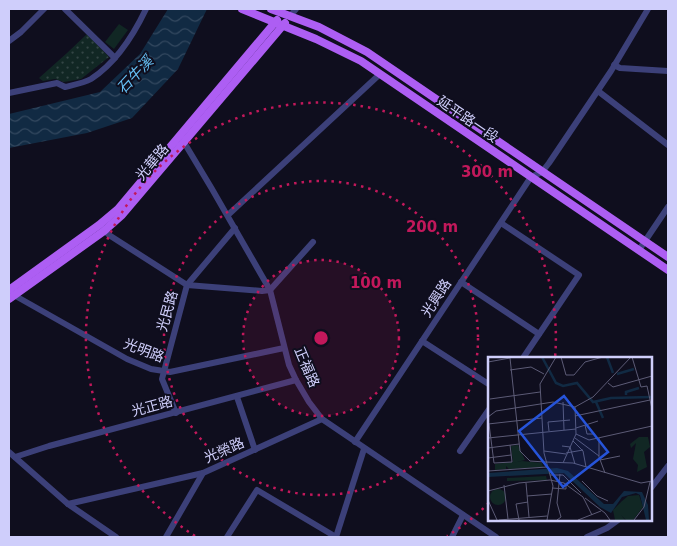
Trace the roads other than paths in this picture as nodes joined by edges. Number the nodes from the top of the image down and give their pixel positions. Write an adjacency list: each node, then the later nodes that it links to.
1 (44, 9): 10 (street)
2 (65, 9): 11 (street)
3 (146, 9): 11 (street)
4 (242, 9): 9 (main road, 延平路一段)
5 (271, 9): 8 (main road, 延平路一段)
6 (296, 9): 8 (street)
7 (648, 9): 12 (street)
8 (286, 13): 9 (main road, 光華路); 16 (main road, 延平路一段)
9 (279, 23): 14 (main road, 延平路一段); 21 (main road, 光華路)
10 (9, 41)
11 (115, 58): 17 (street)
12 (614, 65): 13 (street); 15 (street)
13 (668, 72)
14 (380, 74): 18 (main road, 延平路一段); 26 (street)
15 (598, 91): 22 (street); 23 (street)
16 (426, 92): 18 (main road); 19 (main road, 延平路一段)
17 (9, 93)
18 (420, 102): 20 (main road, 延平路一段)
19 (481, 130): 20 (main road); 23 (main road, 延平路一段)
20 (475, 139): 24 (main road, 延平路一段)
21 (182, 140): 26 (street, 正福路); 28 (main road, 光華路)
22 (668, 145)
23 (542, 172): 24 (street); 30 (main road, 延平路一段)
24 (531, 177): 27 (street, 光興路); 32 (main road, 延平路一段)
25 (668, 207): 30 (street)
26 (228, 215): 29 (street, 正福路)
27 (501, 223): 35 (street, 光興路); 39 (street)
28 (102, 228): 36 (street); 38 (main road, 光華路)
29 (234, 228): 36 (street, 光民路); 37 (street, 正福路)
30 (645, 241): 32 (street); 33 (main road, 延平路一段)
31 (314, 242): 37 (street)
32 (639, 250): 34 (main road, 延平路一段)
33 (668, 257)
34 (668, 270)
35 (461, 282): 39 (street); 40 (street, 光興路)
36 (187, 285): 37 (street); 43 (street, 光民路)
37 (270, 290): 41 (street, 正福路)
38 (10, 294): 43 (street, 光明路)
39 (539, 334): 42 (street)
40 (422, 341): 45 (street); 50 (street, 光興路)
41 (284, 348): 43 (street, 光明路); 44 (street, 正福路)
42 (524, 357)
43 (163, 371): 48 (street, 光民路)
44 (296, 380): 46 (street, 光正路); 49 (street, 正福路)
45 (488, 383)
46 (237, 396): 48 (street, 光正路); 52 (street)
47 (488, 411): 53 (street)
48 (176, 413): 55 (street, 光正路)
49 (322, 420): 50 (street, 正福路); 52 (street, 光榮路)
50 (355, 442): 51 (street, 正福路)
51 (364, 449): 60 (street, 正福路); 65 (street)
52 (255, 450): 57 (street, 光榮路)
53 (460, 451)
54 (9, 452): 55 (street)
55 (15, 457): 59 (street)
56 (668, 466): 58 (street)
57 (204, 473): 59 (street); 63 (street, 光榮路)
58 (652, 487)
59 (68, 504): 62 (street)
60 (464, 515): 66 (street); 67 (street, 正福路)
61 (616, 521): 68 (street)
62 (116, 537)
63 (166, 537)
64 (227, 537): 65 (street)
65 (336, 537)
66 (452, 537)
67 (496, 537)
68 (587, 537)

